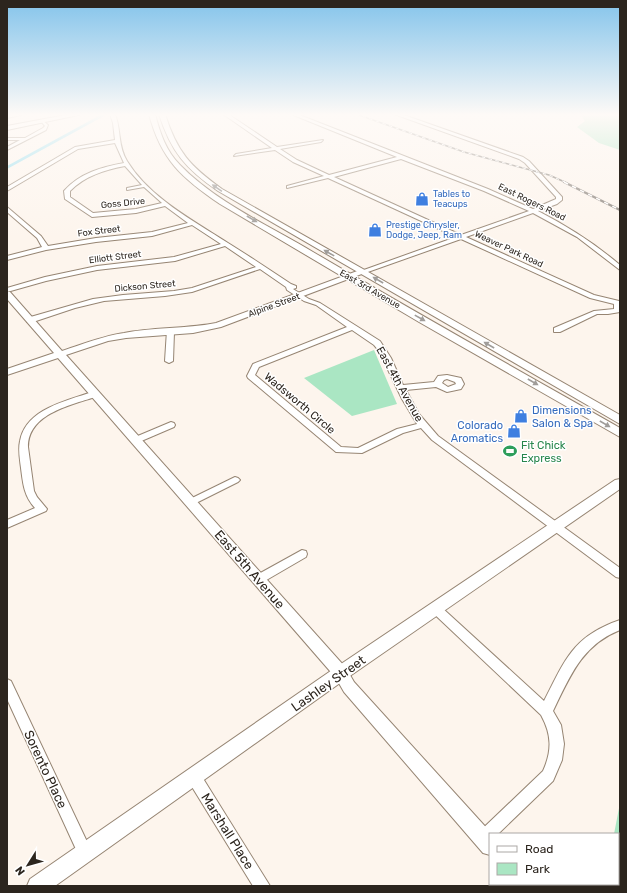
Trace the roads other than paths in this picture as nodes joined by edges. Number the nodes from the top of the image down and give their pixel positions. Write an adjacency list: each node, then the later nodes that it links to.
1 (64, 156): 14 (street)
2 (123, 156): 9 (street, East 4th Avenue)
3 (168, 156): 26 (main road, East 3rd Avenue, one-way to 26)
4 (181, 156): 25 (main road, East 3rd Avenue, one-way to 4)
5 (288, 156): 10 (street, Weaver Park Road)
6 (399, 156): 8 (street, East Rogers Road)
7 (515, 156): 17 (street, Alpine Street)
8 (402, 157): 10 (street); 17 (street, East Rogers Road)
9 (127, 164): 11 (street, East 4th Avenue); 15 (street, Goss Drive)
10 (328, 176): 12 (street); 19 (street, Weaver Park Road)
11 (144, 186): 13 (street); 15 (street, East 4th Avenue)
12 (288, 187)
13 (129, 189)
14 (7, 190)
15 (166, 204): 18 (street, East 4th Avenue)
16 (7, 209): 21 (street)
17 (534, 211): 19 (street, Alpine Street); 24 (street, East Rogers Road)
18 (193, 223): 20 (street, East 4th Avenue); 21 (street, Fox Street)
19 (461, 237): 25 (street, Alpine Street); 30 (street, Weaver Park Road)
20 (226, 244): 23 (street, East 4th Avenue); 27 (street, Elliott Street)
21 (46, 248): 22 (street, Fox Street)
22 (7, 258)
23 (261, 267): 29 (street, East 4th Avenue); 31 (street, Dickson Street)
24 (620, 268)
25 (363, 272): 26 (street, Alpine Street); 41 (main road, East 3rd Avenue, one-way to 25)
26 (349, 277): 29 (street, Alpine Street); 46 (main road, East 3rd Avenue, one-way to 46)
27 (7, 290)
28 (7, 294): 31 (street, East 5th Avenue)
29 (302, 295): 32 (street, East 4th Avenue); 34 (street, Alpine Street)
30 (619, 302): 33 (street)
31 (30, 320): 35 (street, East 5th Avenue)
32 (353, 326): 39 (street, East 4th Avenue); 45 (street, Wadsworth Circle)
33 (557, 330)
34 (170, 332): 35 (street, Alpine Street); 36 (street)
35 (59, 354): 37 (street, Alpine Street); 40 (street, East 5th Avenue)
36 (169, 361)
37 (7, 372)
38 (438, 384): 39 (street)
39 (401, 388): 45 (street, East 4th Avenue)
40 (95, 394): 47 (street, East 5th Avenue); 51 (street)
41 (591, 403): 42 (street); 43 (main road, East 3rd Avenue)
42 (620, 416)
43 (620, 420)
44 (171, 425): 47 (street)
45 (422, 425): 52 (street, East 4th Avenue)
46 (620, 432)
47 (136, 440): 50 (street, East 5th Avenue)
48 (235, 480): 50 (street)
49 (620, 483): 52 (main road, Lashley Street)
50 (191, 502): 55 (street, East 5th Avenue)
51 (7, 524)
52 (556, 526): 54 (street, East 4th Avenue); 56 (main road, Lashley Street)
53 (302, 554): 55 (street)
54 (620, 574)
55 (259, 579): 58 (street, East 5th Avenue)
56 (436, 609): 58 (main road, Lashley Street); 60 (street)
57 (620, 625): 60 (street)
58 (341, 674): 61 (main road, Lashley Street); 63 (street, East 5th Avenue)
59 (7, 685): 64 (street, Sorento Place)
60 (546, 711): 62 (street)
61 (194, 777): 64 (main road, Lashley Street); 66 (street, Marshall Place)
62 (495, 833)
63 (487, 842)
64 (85, 853): 65 (main road, Lashley Street)
65 (37, 886)
66 (262, 886)

